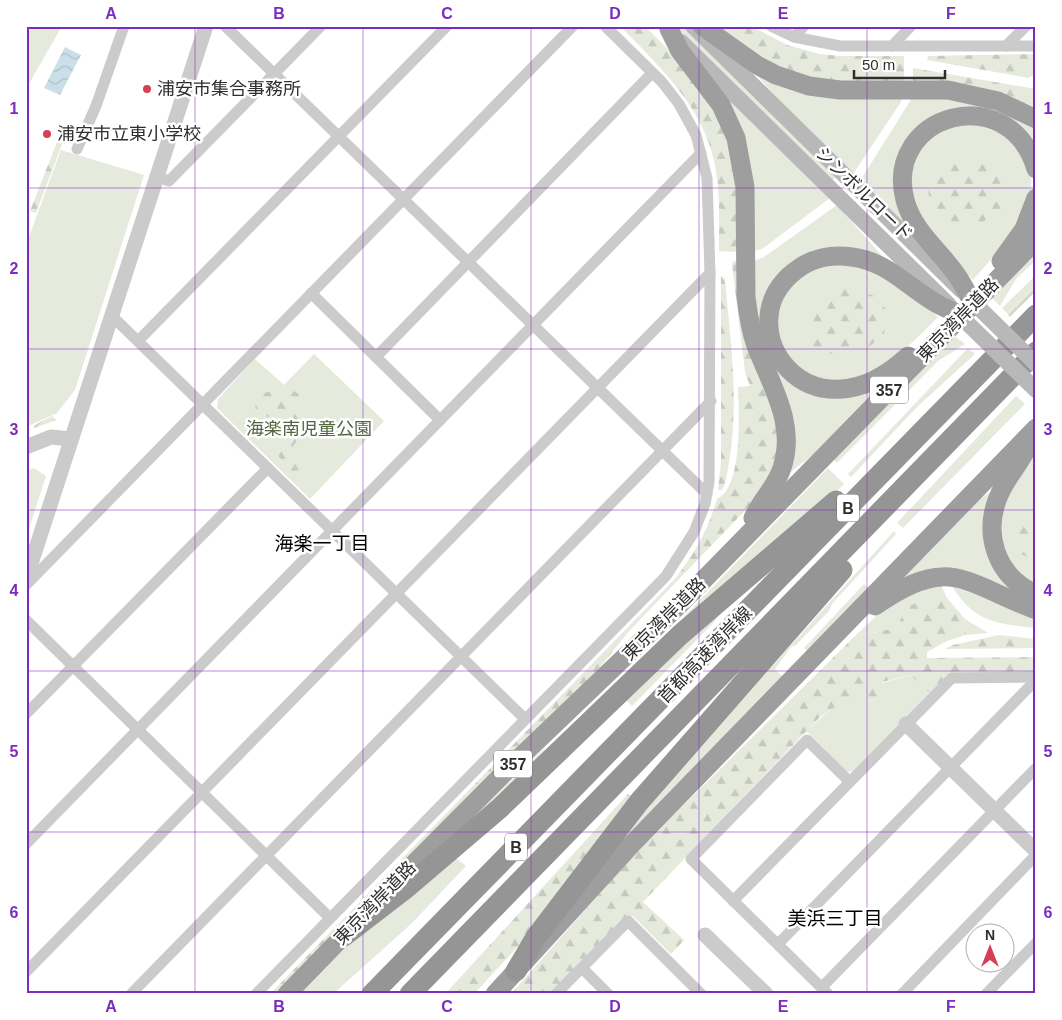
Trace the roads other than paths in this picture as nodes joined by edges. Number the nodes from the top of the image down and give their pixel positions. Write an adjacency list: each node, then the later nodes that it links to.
1 (124, 26): 23 (street)
2 (206, 26): 26 (street)
3 (225, 26): 19 (street)
4 (321, 26): 19 (street)
5 (447, 26): 22 (street)
6 (573, 26): 28 (street)
7 (605, 26): 20 (street)
8 (692, 26): 34 (main road, シンボルロード)
9 (702, 26): 21 (highway)
10 (771, 26): 15 (street)
11 (804, 26): 15 (street)
12 (911, 26): 16 (street)
13 (1026, 26): 17 (street)
14 (667, 28): 35 (main road, シンボルロード); 58 (highway)
15 (794, 37): 16 (street)
16 (892, 46): 17 (street)
17 (1006, 46): 18 (street)
18 (1036, 46)
19 (275, 73): 22 (street); 26 (street)
20 (652, 73): 24 (street); 30 (street)
21 (1036, 119)
22 (339, 136): 28 (street); 40 (street)
23 (77, 149)
24 (701, 153): 31 (street); 38 (street)
25 (1036, 169): 34 (highway)
26 (155, 176): 37 (street)
27 (1036, 198): 32 (highway)
28 (404, 199): 30 (street); 33 (street)
29 (1036, 240): 32 (highway, 東京湾岸道路 / 357)
30 (468, 262): 38 (street); 42 (street)
31 (710, 273): 44 (street); 46 (street)
32 (990, 287): 39 (highway, 東京湾岸道路 / 357)
33 (311, 293): 42 (street); 47 (street)
34 (971, 300): 43 (main road, シンボルロード, bridge)
35 (958, 314): 39 (highway); 45 (main road, シンボルロード, bridge)
36 (1036, 315): 49 (highway, 首都高速湾岸線 / B)
37 (112, 316): 40 (street); 51 (street)
38 (533, 325): 44 (street); 48 (street)
39 (947, 331): 58 (highway, 東京湾岸道路 / 357)
40 (138, 341): 47 (street)
41 (1036, 352): 54 (highway, 首都高速湾岸線 / B)
42 (376, 357): 48 (street)
43 (1036, 364)
44 (598, 388): 53 (street); 61 (street)
45 (1036, 390)
46 (711, 401): 53 (street); 56 (street)
47 (203, 404): 55 (street); 60 (street)
48 (440, 420): 57 (street)
49 (931, 422): 85 (highway); 95 (highway, 首都高速湾岸線 / B)
50 (1036, 429): 62 (highway); 65 (highway)
51 (70, 439): 52 (street); 59 (street)
52 (26, 447)
53 (662, 450): 56 (street); 66 (street)
54 (937, 454): 89 (highway); 96 (highway, 首都高速湾岸線 / B)
55 (268, 468): 57 (street); 67 (street)
56 (707, 494): 70 (street)
57 (332, 531): 61 (street); 72 (street)
58 (743, 540): 85 (highway, 東京湾岸道路 / 357)
59 (26, 579)
60 (26, 585)
61 (397, 593): 66 (street); 76 (street)
62 (1036, 594)
63 (1036, 610): 65 (highway)
64 (26, 620): 67 (street)
65 (835, 634): 89 (highway)
66 (461, 656): 70 (street); 80 (street)
67 (73, 667): 69 (street); 72 (street)
68 (1036, 679): 71 (street); 73 (street)
69 (26, 714)
70 (525, 719): 83 (street)
71 (906, 724): 73 (street); 75 (street)
72 (138, 730): 76 (street); 78 (street)
73 (950, 767): 77 (street); 87 (street)
74 (1036, 768): 77 (street)
75 (850, 782): 82 (street); 82 (street)
76 (202, 793): 80 (street); 90 (street)
77 (994, 811): 79 (street); 91 (street)
78 (26, 844)
79 (1036, 851)
80 (266, 856): 83 (street); 92 (street)
81 (1036, 856): 102 (street)
82 (733, 901): 87 (street)
83 (330, 918): 93 (street)
84 (705, 935): 101 (street)
85 (344, 936): 94 (highway, 東京湾岸道路 / 357)
86 (1036, 943): 103 (street)
87 (778, 944): 91 (street)
88 (582, 968): 98 (street); 99 (street); 100 (street)
89 (516, 971): 97 (highway)
90 (26, 972)
91 (825, 991)
92 (131, 994)
93 (256, 994)
94 (287, 994)
95 (372, 994)
96 (410, 994)
97 (495, 994)
98 (556, 994)
99 (608, 994)
100 (701, 994)
101 (765, 994)
102 (902, 994)
103 (986, 994)

